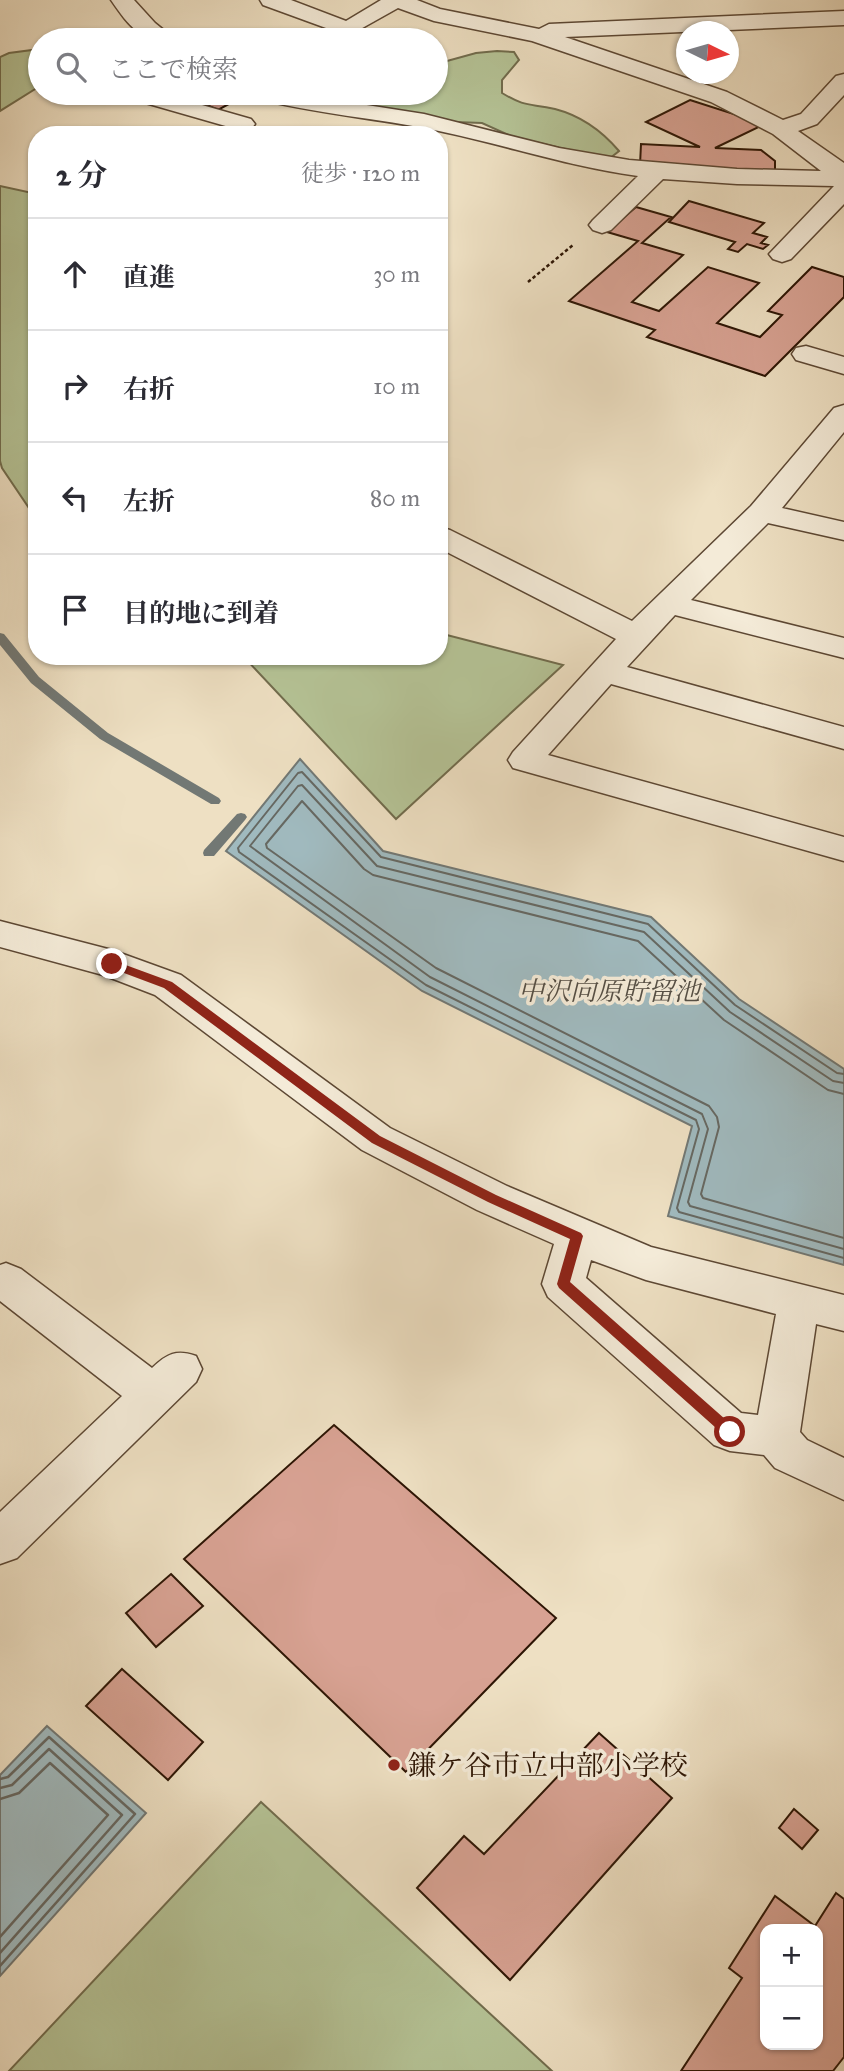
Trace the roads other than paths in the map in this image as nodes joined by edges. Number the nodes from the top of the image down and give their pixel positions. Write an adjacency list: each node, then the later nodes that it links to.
1 (122, 0): 5 (street)
2 (271, 0): 6 (street)
3 (396, 0): 7 (street); 8 (street)
4 (844, 18): 8 (street)
5 (148, 28)
6 (345, 28)
7 (350, 28)
8 (525, 33): 17 (street)
9 (844, 81): 17 (street)
10 (177, 105): 13 (street)
11 (283, 105): 13 (street)
12 (318, 105): 15 (street)
13 (243, 124): 14 (street)
14 (239, 126)
15 (446, 126)
16 (448, 127): 18 (street)
17 (781, 129): 19 (street)
18 (657, 171): 20 (street); 22 (street)
19 (844, 173)
20 (844, 178)
21 (844, 190): 23 (street)
22 (603, 225)
23 (782, 254)
24 (806, 354): 25 (street)
25 (844, 366)
26 (844, 414): 27 (street)
27 (762, 512): 28 (street); 30 (street)
28 (844, 531)
29 (448, 541): 31 (street)
30 (668, 604): 31 (street); 32 (street)
31 (636, 636): 33 (street)
32 (844, 648)
33 (604, 671): 34 (street); 35 (street)
34 (844, 738)
35 (844, 849)
36 (0, 934): 37 (street)
37 (577, 1236): 39 (street); 41 (street)
38 (2, 1281): 43 (street)
39 (801, 1304): 40 (street); 41 (street)
40 (844, 1313)
41 (777, 1437): 42 (street)
42 (844, 1480)
43 (0, 1543)

